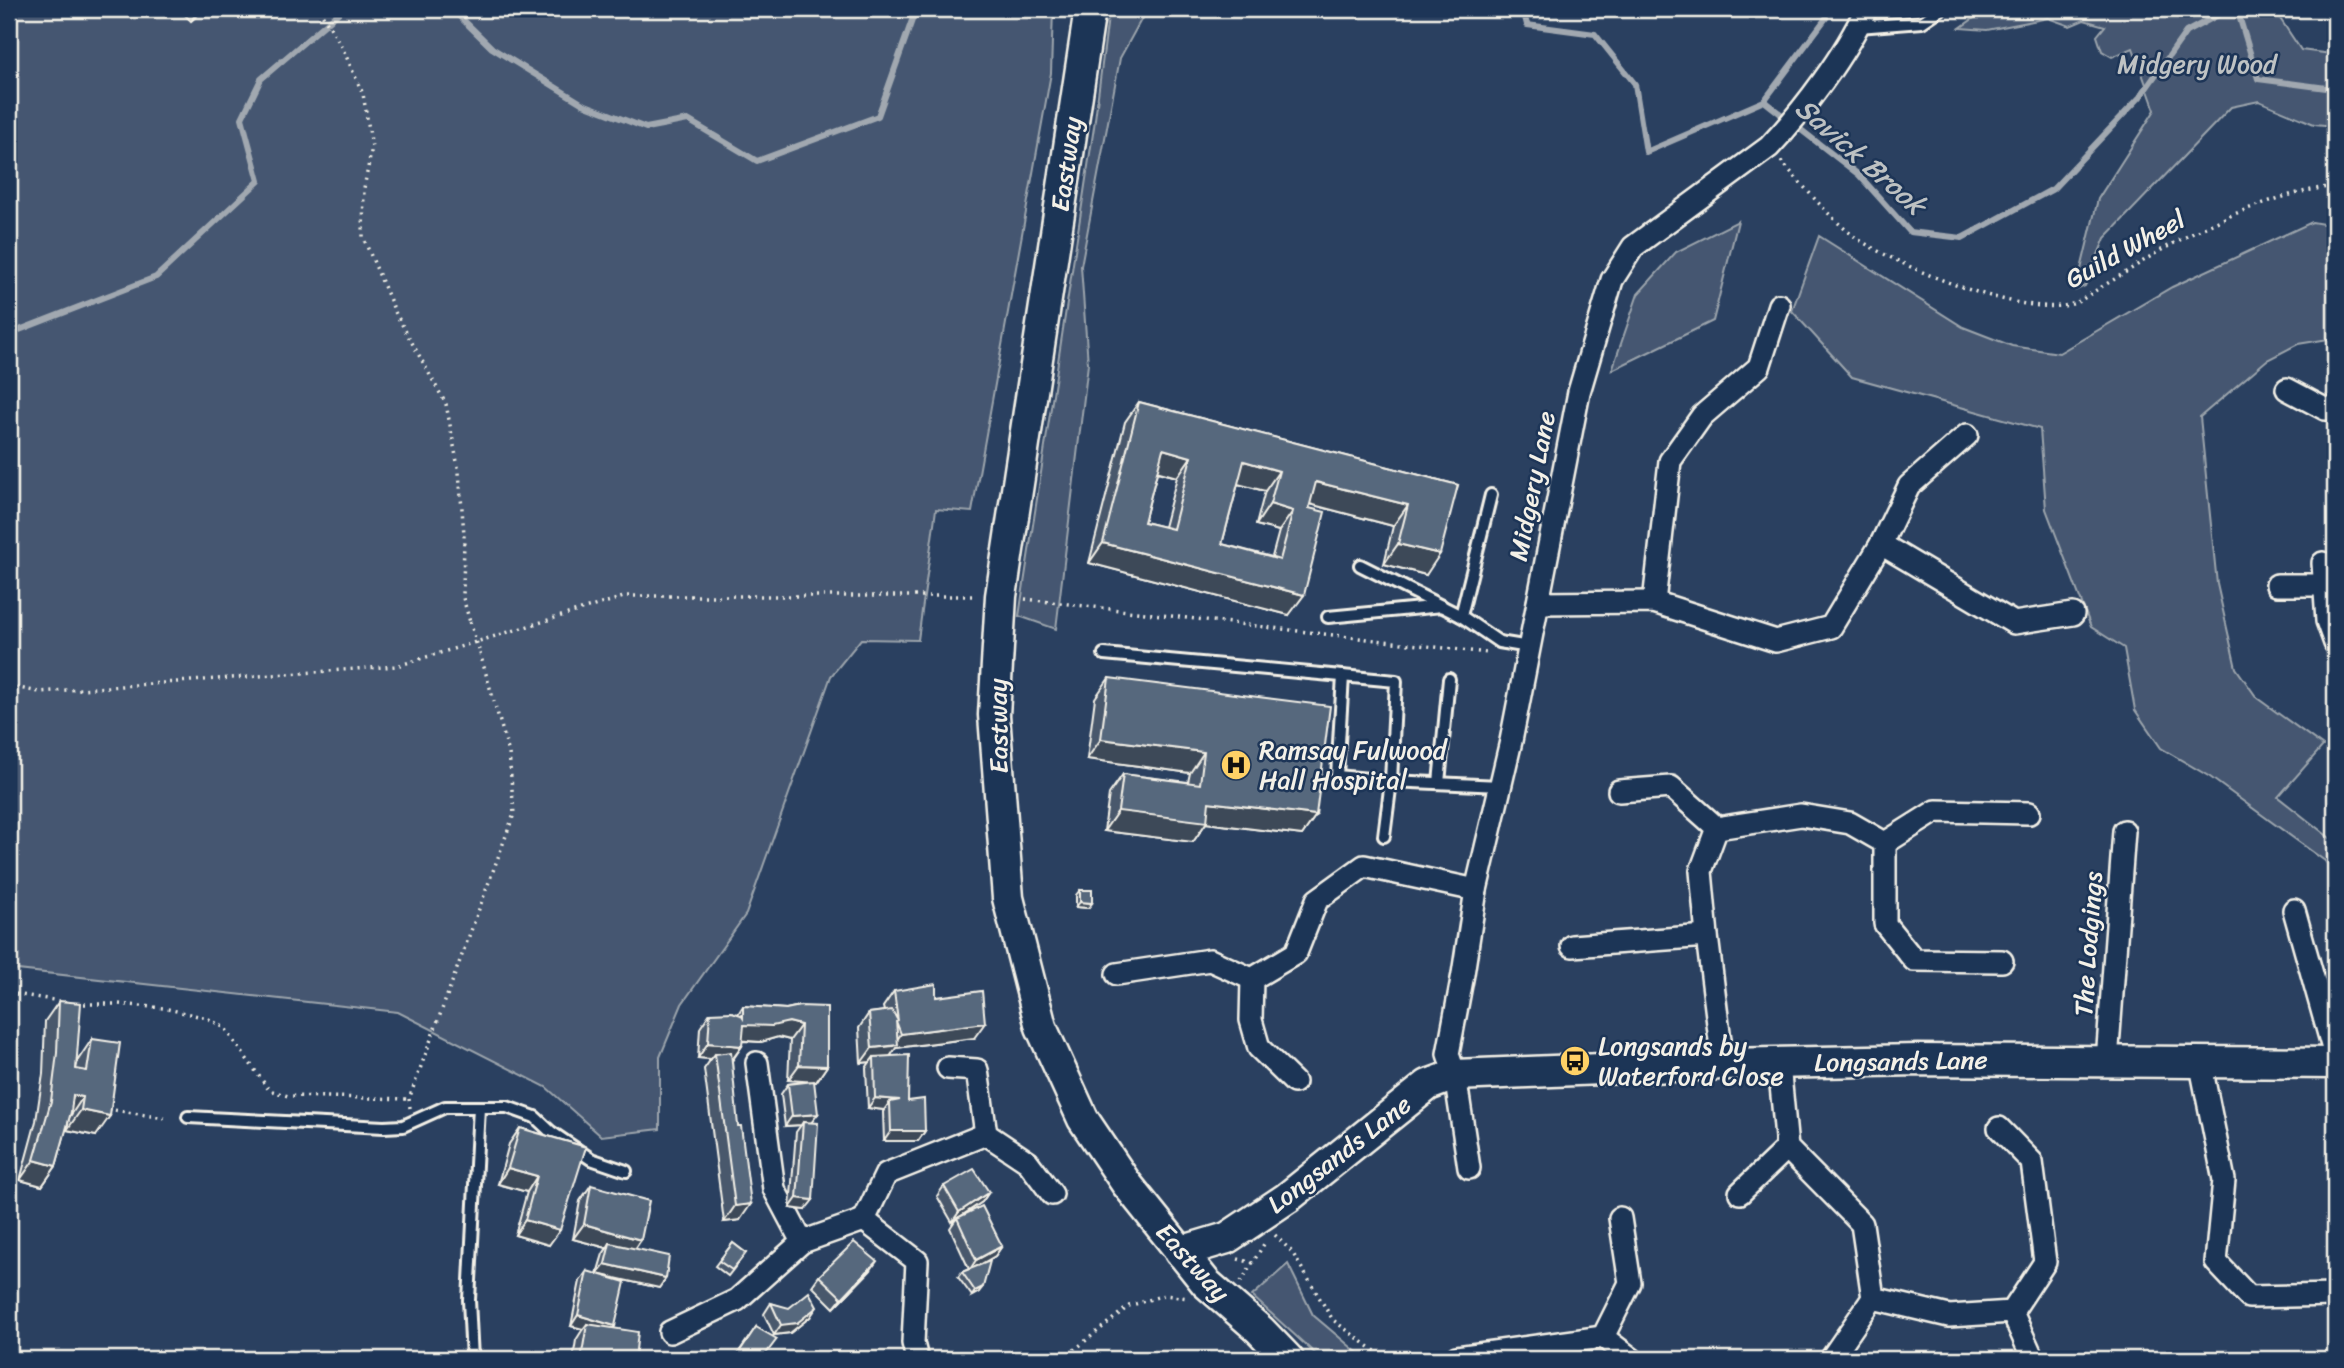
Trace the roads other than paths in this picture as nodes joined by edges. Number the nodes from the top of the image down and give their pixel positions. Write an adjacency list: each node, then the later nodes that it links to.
1 (1090, 9): 64 (main road, Eastway)
2 (1941, 9): 3 (lane)
3 (1862, 18): 15 (street, Midgery Lane)
4 (1779, 305): 14 (street)
5 (2287, 390): 6 (street)
6 (2335, 408)
7 (1967, 435): 9 (street)
8 (1491, 495): 18 (lane)
9 (1881, 544): 14 (street); 17 (street)
10 (2323, 563): 13 (street)
11 (1360, 565): 16 (lane)
12 (2277, 585): 13 (street)
13 (2324, 585): 20 (street)
14 (1654, 602): 15 (street)
15 (1538, 603): 21 (street, Midgery Lane)
16 (1442, 606): 18 (lane); 19 (lane)
17 (2073, 614)
18 (1461, 616): 21 (lane)
19 (1328, 617)
20 (2335, 643)
21 (1529, 647): 27 (street, Midgery Lane)
22 (1104, 654): 23 (lane)
23 (1343, 676): 25 (lane); 25 (lane)
24 (1450, 679): 26 (lane)
25 (1391, 781): 26 (lane); 32 (lane)
26 (1439, 783): 27 (lane)
27 (1500, 786): 34 (street, Midgery Lane)
28 (1619, 791): 30 (street)
29 (2029, 813): 33 (street)
30 (1717, 828): 33 (street); 36 (street)
31 (2124, 831): 42 (street, The Lodgings)
32 (1384, 836)
33 (1885, 843): 38 (street)
34 (1476, 890): 40 (street); 49 (street, Midgery Lane)
35 (2294, 910): 41 (street)
36 (1707, 936): 37 (street); 46 (street)
37 (1572, 946)
38 (2002, 961)
39 (1117, 974): 40 (street)
40 (1252, 979): 50 (street)
41 (2335, 1056)
42 (2107, 1060): 43 (main road, Longsands Lane); 47 (main road, Longsands Lane)
43 (2200, 1061): 45 (main road, Longsands Lane); 66 (street)
44 (757, 1063): 63 (street)
45 (2335, 1063)
46 (1723, 1064): 47 (main road, Longsands Lane); 49 (main road, Longsands Lane)
47 (1779, 1064): 55 (street)
48 (948, 1068): 54 (street)
49 (1455, 1075): 56 (street, Midgery Lane); 62 (main road, Longsands Lane)
50 (1294, 1082)
51 (478, 1107): 52 (lane); 57 (lane); 72 (lane)
52 (188, 1117)
53 (1999, 1128): 68 (street)
54 (986, 1134): 59 (street); 61 (street)
55 (1787, 1148): 58 (street); 67 (street)
56 (1469, 1168)
57 (626, 1171)
58 (1740, 1193)
59 (1052, 1194)
60 (1620, 1218): 70 (street)
61 (864, 1220): 63 (street); 73 (street)
62 (1227, 1238): 64 (main road, Longsands Lane); 65 (main road)
63 (802, 1242): 69 (street)
64 (1180, 1252): 65 (main road, Eastway)
65 (1203, 1291): 74 (main road, Eastway)
66 (2335, 1295)
67 (1873, 1298): 68 (street); 76 (street)
68 (2012, 1312): 77 (street)
69 (670, 1332)
70 (1603, 1337): 71 (street); 75 (street)
71 (1464, 1357)
72 (472, 1359)
73 (916, 1359)
74 (1288, 1359)
75 (1632, 1359)
76 (1831, 1359)
77 (2033, 1359)

